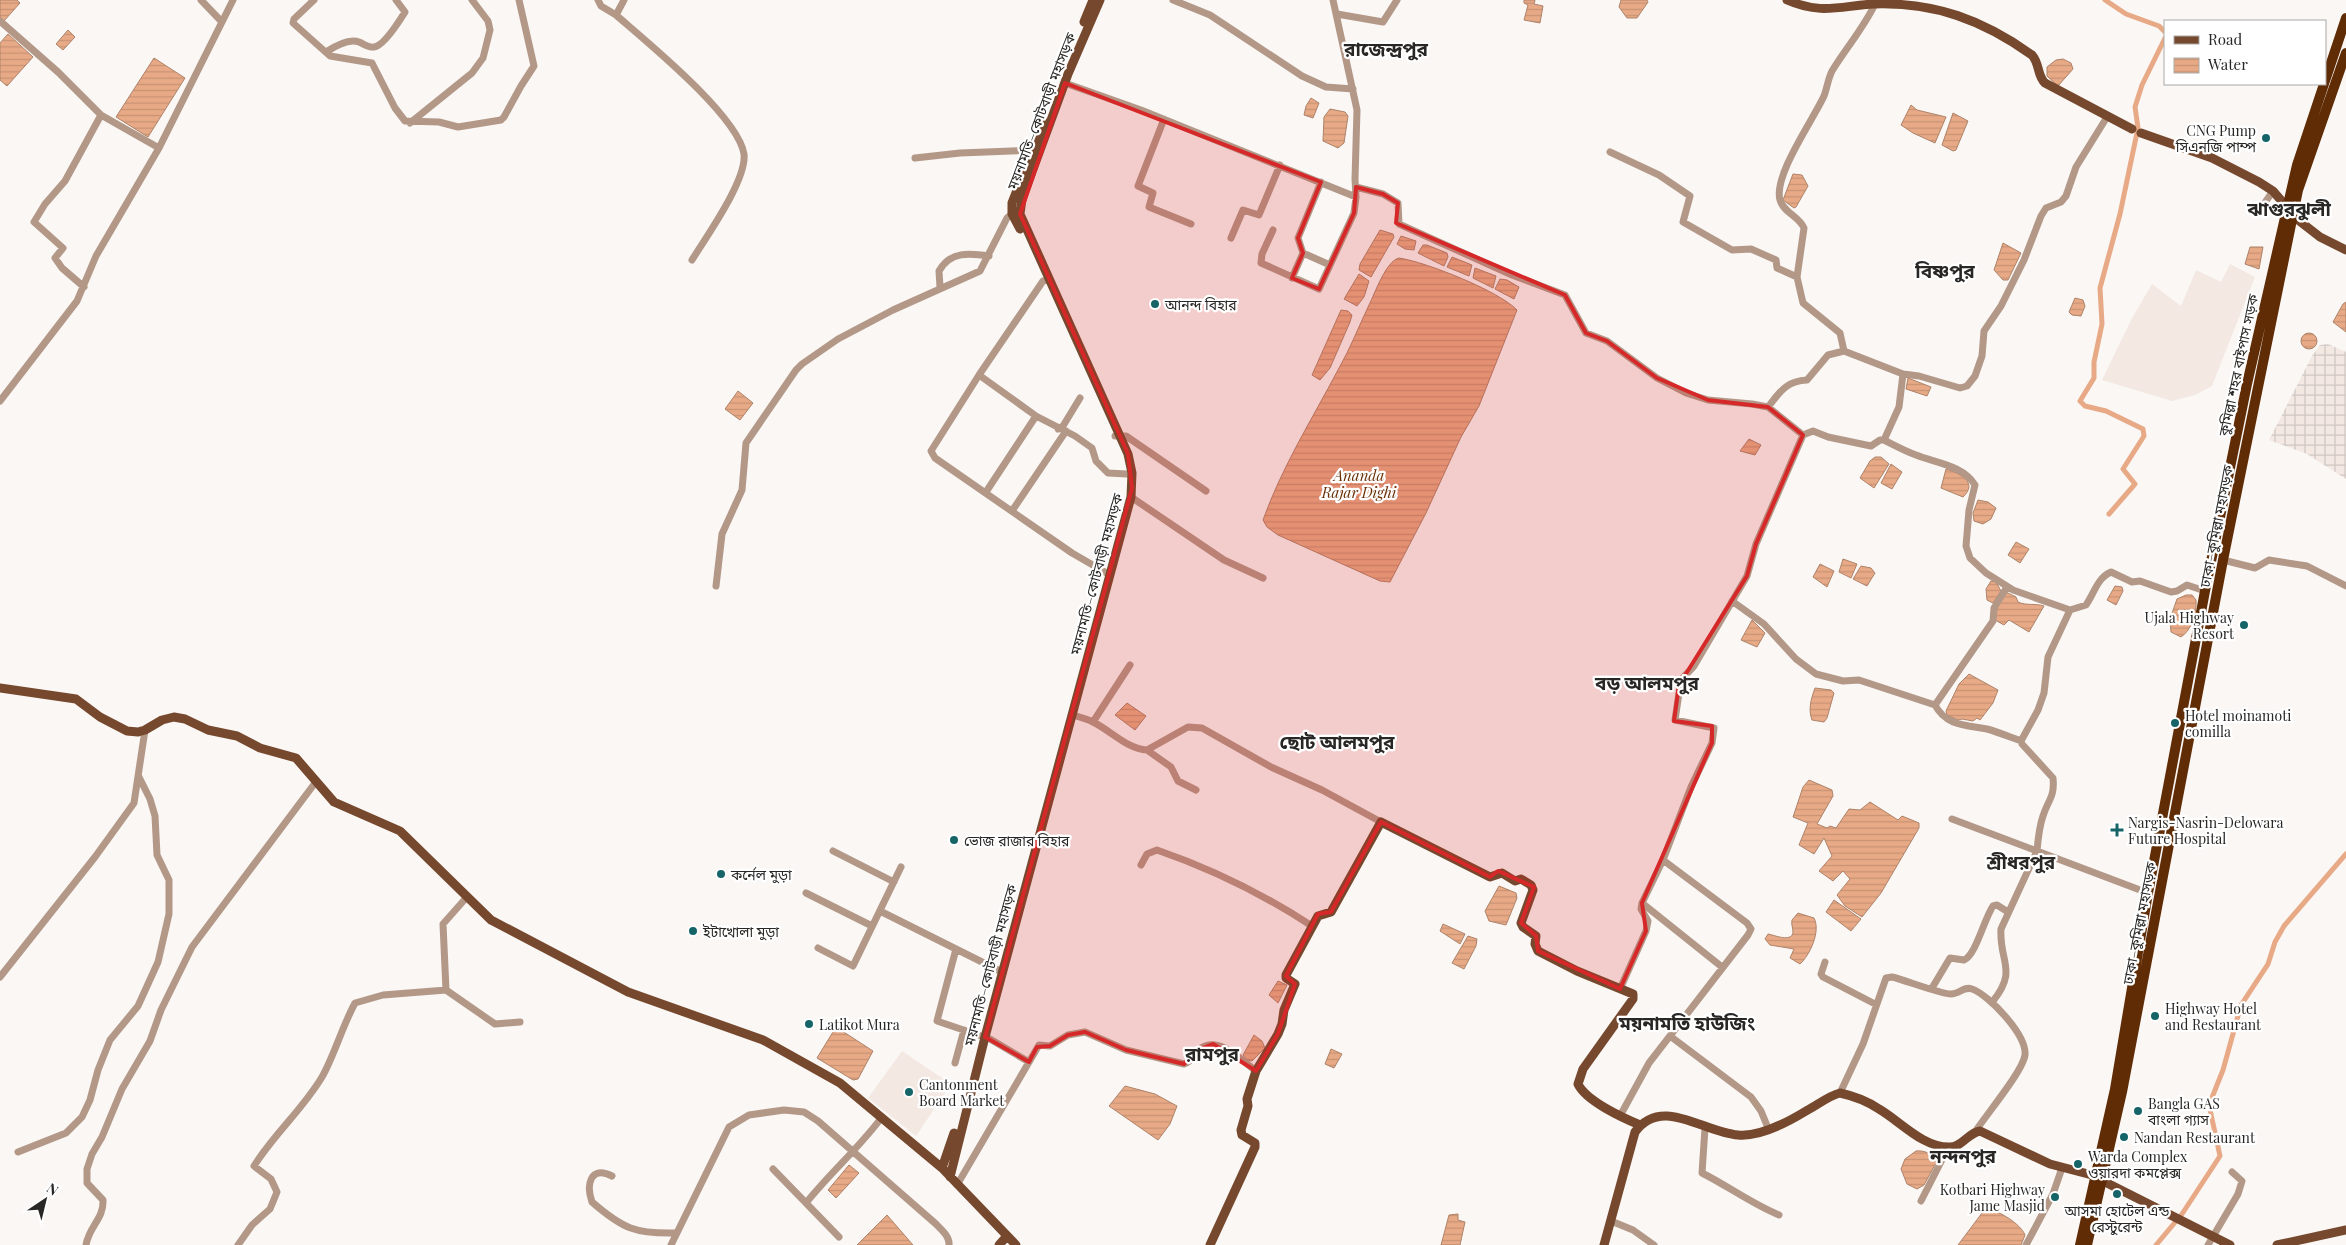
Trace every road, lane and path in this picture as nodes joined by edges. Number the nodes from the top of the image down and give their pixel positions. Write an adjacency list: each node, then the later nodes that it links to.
1 (201, 0): 20 (street)
2 (233, 0): 20 (street)
3 (314, 0): 21 (street)
4 (396, 0): 21 (street)
5 (472, 0): 30 (street)
6 (519, 0): 30 (street)
7 (598, 0): 17 (street)
8 (624, 0): 17 (street)
9 (1092, 0): 32 (main road, ময়নামতি–কোটবাড়ী মহাসড়ক)
10 (1100, 0): 24 (main road, ময়নামতি–কোটবাড়ী মহাসড়ক)
11 (1172, 0): 26 (street)
12 (1333, 0): 16 (street)
13 (1397, 0): 16 (street)
14 (1787, 0): 15 (main road)
15 (1875, 4): 28 (main road); 52 (street)
16 (1337, 14): 26 (street)
17 (616, 16): 50 (street)
18 (2346, 18): 23 (highway, কুমিল্লা শহর বাইপাস সড়ক)
19 (0, 21): 27 (street)
20 (222, 22): 31 (street)
21 (326, 52): 30 (street)
22 (2346, 53): 43 (highway, ঢাকা–কুমিল্লা মহাসড়ক)
23 (2326, 76)
24 (1065, 82): 29 (street); 41 (main road, ময়নামতি–কোটবাড়ী মহাসড়ক)
25 (2323, 85): 40 (highway, কুমিল্লা শহর বাইপাস সড়ক)
26 (1353, 89): 37 (street)
27 (102, 116): 31 (street); 55 (street)
28 (2107, 117): 38 (main road); 58 (street)
29 (1164, 120): 35 (street); 44 (street)
30 (410, 123)
31 (158, 148): 55 (street)
32 (1034, 150): 34 (street); 41 (main road, ময়নামতি–কোটবাড়ী মহাসড়ক)
33 (1610, 152): 52 (street)
34 (915, 158)
35 (1280, 165): 36 (street); 46 (street)
36 (1321, 182): 39 (street); 48 (street)
37 (1356, 187): 39 (street); 62 (street)
38 (2273, 192): 40 (main road); 42 (street)
39 (1356, 197): 51 (street)
40 (2286, 206): 43 (main road); 79 (highway, কুমিল্লা শহর বাইপাস সড়ক)
41 (1016, 214): 49 (street); 54 (main road, ময়নামতি–কোটবাড়ী মহাসড়ক)
42 (2258, 214)
43 (2293, 216): 47 (main road); 73 (highway, ঢাকা–কুমিল্লা মহাসড়ক)
44 (1190, 224)
45 (1273, 230): 53 (street)
46 (1231, 238)
47 (2346, 250)
48 (1303, 253): 51 (street); 53 (street)
49 (989, 256): 56 (street); 56 (street)
50 (692, 260)
51 (1330, 265): 53 (street)
52 (1797, 277): 57 (street)
53 (1292, 278)
54 (1046, 281): 59 (street); 66 (main road, ময়নামতি–কোটবাড়ী মহাসড়ক)
55 (84, 287): 61 (street)
56 (940, 287): 76 (street)
57 (1844, 351): 58 (street); 62 (street)
58 (1903, 374): 67 (street)
59 (979, 375): 63 (street); 70 (street)
60 (1080, 398): 64 (street)
61 (0, 401)
62 (1768, 408): 65 (street)
63 (1036, 416): 64 (street); 70 (street)
64 (1062, 430): 68 (street); 72 (street)
65 (1803, 435): 67 (street); 80 (street)
66 (1117, 436): 68 (main road, ময়নামতি–কোটবাড়ী মহাসড়ক); 69 (street); 71 (main road, ময়নামতি–কোটবাড়ী মহাসড়ক)
67 (1884, 440): 78 (street)
68 (1127, 474): 74 (main road, ময়নামতি–কোটবাড়ী মহাসড়ক)
69 (1206, 491)
70 (986, 492): 72 (street)
71 (1131, 497): 74 (main road, ময়নামতি–কোটবাড়ী মহাসড়ক); 75 (street)
72 (1012, 511): 74 (street)
73 (2223, 560): 77 (street); 127 (highway, ঢাকা–কুমিল্লা মহাসড়ক)
74 (1108, 575): 85 (main road, ময়নামতি–কোটবাড়ী মহাসড়ক); 113 (main road, ময়নামতি–কোটবাড়ী মহাসড়ক)
75 (1263, 578)
76 (716, 586)
77 (2346, 586)
78 (2007, 587): 81 (street); 84 (street)
79 (2205, 590): 81 (street); 101 (highway, কুমিল্লা শহর বাইপাস সড়ক)
80 (1732, 600): 84 (street); 97 (street)
81 (2070, 610): 88 (street)
82 (1130, 665): 86 (street)
83 (0, 688): 87 (main road)
84 (1936, 705): 88 (street)
85 (1073, 715): 86 (street); 122 (main road, ময়নামতি–কোটবাড়ী মহাসড়ক)
86 (1093, 722): 89 (street)
87 (145, 730): 90 (street); 91 (main road)
88 (2021, 740): 96 (street)
89 (1147, 750): 92 (street); 94 (street)
90 (139, 776): 114 (street); 136 (street)
91 (315, 782): 103 (main road); 156 (street)
92 (1196, 790)
93 (1952, 819): 96 (street)
94 (1380, 822): 108 (main road); 116 (main road)
95 (833, 851): 100 (street)
96 (2038, 851): 101 (street); 106 (street)
97 (1663, 860): 104 (street); 112 (street)
98 (1142, 865): 108 (street)
99 (901, 867): 100 (street)
100 (894, 882): 105 (street)
101 (2148, 893): 127 (highway, কুমিল্লা শহর বাইপাস সড়ক)
102 (806, 894): 107 (street)
103 (466, 898): 117 (street); 130 (main road)
104 (1642, 903): 112 (street); 116 (street)
105 (880, 911): 107 (street); 110 (street)
106 (2008, 912): 115 (street); 118 (street)
107 (872, 926): 109 (street)
108 (1312, 926): 126 (main road)
109 (818, 948)
110 (956, 949): 113 (street); 121 (street)
111 (1825, 962): 119 (street)
112 (1722, 967): 123 (street)
113 (998, 970): 122 (main road, ময়নামতি–কোটবাড়ী মহাসড়ক)
114 (0, 977)
115 (1932, 988): 118 (street); 119 (street)
116 (1620, 989): 129 (main road)
117 (446, 990): 120 (street); 157 (street)
118 (1993, 1001): 134 (street)
119 (1875, 1004): 128 (street)
120 (520, 1022)
121 (964, 1030): 122 (street); 124 (street)
122 (982, 1036): 125 (street); 138 (main road, ময়নামতি–কোটবাড়ী মহাসড়ক); 144 (main road, ময়নামতি–কোটবাড়ী মহাসড়ক)
123 (1670, 1036): 129 (street); 133 (street)
124 (955, 1062)
125 (1028, 1062): 126 (street); 146 (street)
126 (1256, 1071): 162 (main road)
127 (2120, 1080): 143 (highway); 145 (highway); 167 (highway, কুমিল্লা শহর বাইপাস সড়ক); 168 (highway, ঢাকা–কুমিল্লা মহাসড়ক)
128 (1840, 1093): 133 (main road); 135 (main road)
129 (1620, 1116): 131 (main road)
130 (882, 1117): 137 (street); 138 (main road)
131 (1640, 1125): 132 (main road); 150 (main road)
132 (1705, 1128): 133 (main road); 149 (street)
133 (1768, 1128)
134 (1975, 1132): 135 (main road); 139 (main road)
135 (1948, 1148): 147 (street)
136 (18, 1152)
137 (854, 1152): 148 (street); 152 (street); 159 (street)
138 (942, 1168): 144 (main road)
139 (2062, 1168): 143 (main road); 165 (street)
140 (773, 1170): 148 (street)
141 (2232, 1172): 155 (street)
142 (612, 1176): 152 (street)
143 (2092, 1176): 166 (highway)
144 (950, 1177): 146 (main road)
145 (2107, 1183): 155 (main road); 169 (highway)
146 (957, 1184): 153 (main road)
147 (1921, 1201)
148 (806, 1203): 154 (street)
149 (1778, 1215)
150 (1611, 1221): 163 (main road); 164 (street)
151 (2346, 1230): 171 (main road)
152 (676, 1233): 158 (street)
153 (1007, 1236): 160 (main road); 161 (main road)
154 (839, 1237)
155 (2211, 1241): 170 (main road)
156 (86, 1245)
157 (238, 1245)
158 (670, 1245)
159 (949, 1245)
160 (999, 1245)
161 (1016, 1245)
162 (1210, 1245)
163 (1604, 1245)
164 (1654, 1245)
165 (2026, 1245)
166 (2076, 1245)
167 (2080, 1245)
168 (2087, 1245)
169 (2093, 1245)
170 (2230, 1245)
171 (2277, 1245)

